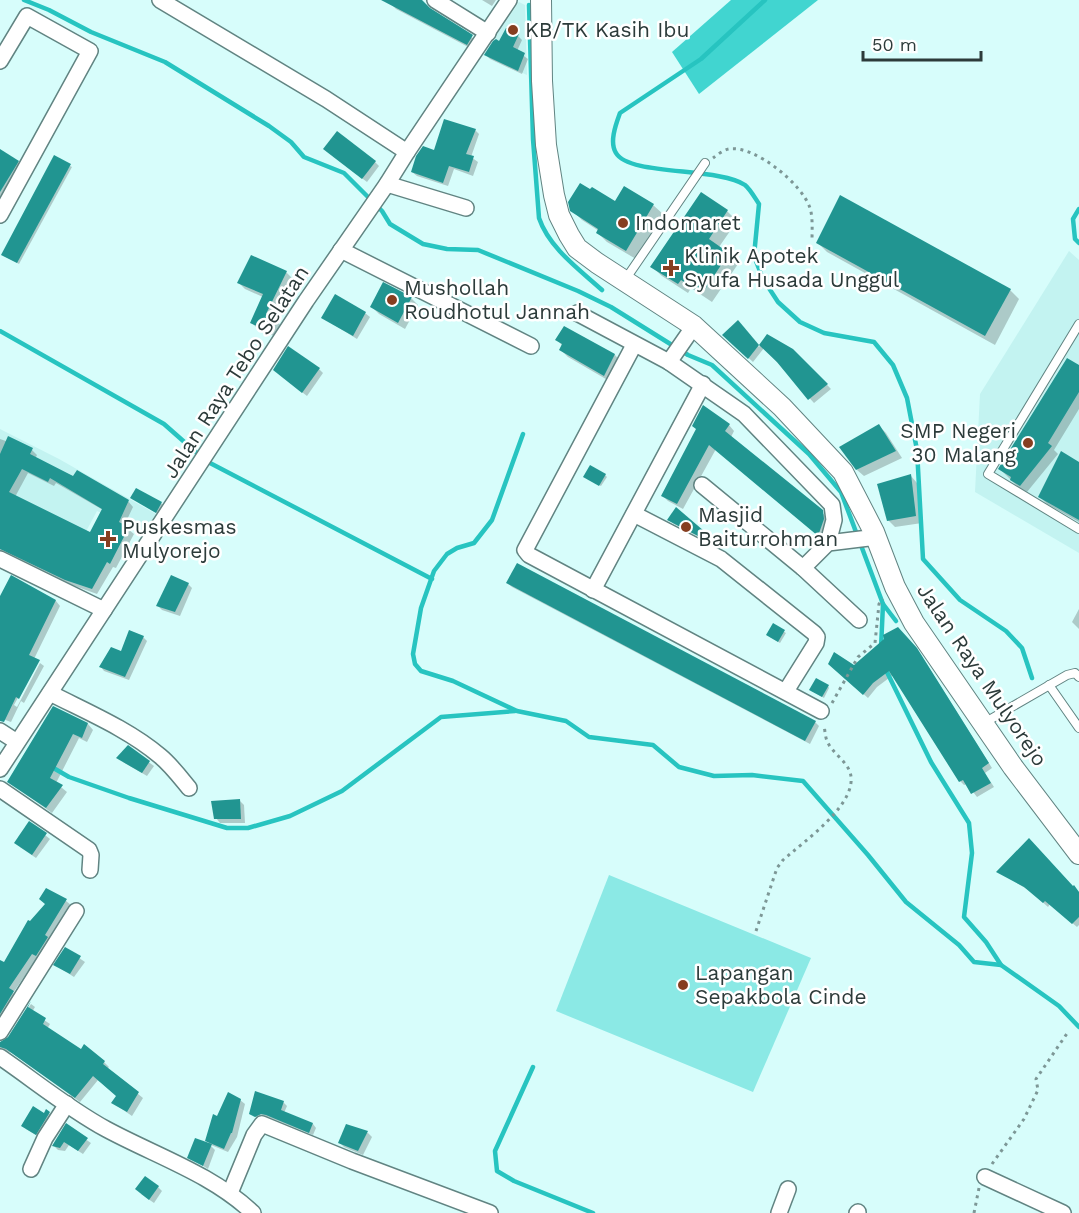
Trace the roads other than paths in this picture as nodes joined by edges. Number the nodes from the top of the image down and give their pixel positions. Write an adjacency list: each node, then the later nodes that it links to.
1 (160, 0): 7 (street)
2 (435, 0): 5 (street)
3 (509, 0): 5 (street, Jalan Raya Tebo Selatan)
4 (541, 0): 13 (main road, Jalan Raya Mulyorejo)
5 (488, 33): 7 (street, Jalan Raya Tebo Selatan)
6 (0, 61): 11 (street)
7 (406, 152): 9 (street, Jalan Raya Tebo Selatan)
8 (705, 163): 13 (lane)
9 (384, 189): 10 (street); 12 (street, Jalan Raya Tebo Selatan)
10 (465, 208)
11 (0, 215)
12 (341, 250): 18 (street); 29 (street, Jalan Raya Tebo Selatan)
13 (624, 281): 16 (main road, Jalan Raya Mulyorejo)
14 (577, 313): 17 (street)
15 (1079, 324): 23 (lane)
16 (689, 334): 19 (street); 24 (main road, Jalan Raya Mulyorejo)
17 (634, 345): 19 (street); 28 (street)
18 (531, 346)
19 (671, 358): 20 (street)
20 (703, 384): 22 (street); 25 (street)
21 (702, 485): 27 (street)
22 (634, 514): 28 (street); 33 (street)
23 (1079, 529)
24 (870, 538): 25 (street); 36 (main road, Jalan Raya Mulyorejo)
25 (836, 542): 27 (street)
26 (0, 560): 29 (street)
27 (803, 568): 30 (street)
28 (593, 590): 33 (street)
29 (104, 610): 34 (street, Jalan Raya Tebo Selatan)
30 (859, 620)
31 (1079, 676): 32 (lane)
32 (1049, 685): 36 (lane); 37 (lane)
33 (786, 691): 35 (street)
34 (50, 693): 39 (street, Jalan Raya Tebo Selatan); 41 (street)
35 (824, 713)
36 (983, 723): 43 (main road, Jalan Raya Mulyorejo)
37 (1079, 728)
38 (0, 731): 39 (street)
39 (17, 742): 40 (street, Jalan Raya Tebo Selatan)
40 (0, 769)
41 (189, 788)
42 (0, 789): 44 (street)
43 (1079, 854)
44 (90, 870)
45 (76, 911): 46 (street)
46 (0, 1032)
47 (0, 1057): 48 (street)
48 (67, 1104): 49 (street); 52 (street)
49 (31, 1169)
50 (985, 1177): 56 (street)
51 (788, 1189): 55 (street)
52 (230, 1193): 53 (street); 54 (street)
53 (253, 1213)
54 (490, 1213)
55 (779, 1213)
56 (1064, 1213)

